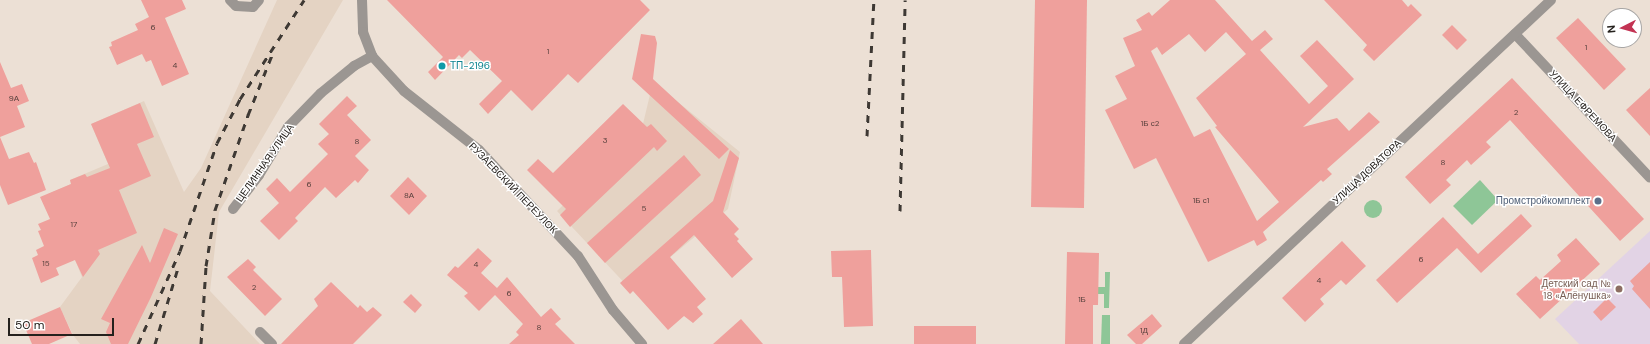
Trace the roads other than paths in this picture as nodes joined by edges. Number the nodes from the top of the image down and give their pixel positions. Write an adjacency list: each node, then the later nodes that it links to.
1 (230, 0): 2 (street)
2 (259, 0)
3 (362, 0): 6 (street, РУЗАЕВСКИЙ ПЕРЕУЛОК)
4 (1551, 0): 5 (street, УЛИЦА ДОВАТОРА)
5 (1515, 34): 7 (street, УЛИЦА ЕФРЕМОВА); 12 (street, УЛИЦА ДОВАТОРА)
6 (372, 56): 8 (street, ЦЕЛИННАЯ УЛИЦА); 11 (street, РУЗАЕВСКИЙ ПЕРЕУЛОК)
7 (1650, 178)
8 (233, 209)
9 (260, 332): 10 (street)
10 (272, 344)
11 (642, 344)
12 (1184, 344)

